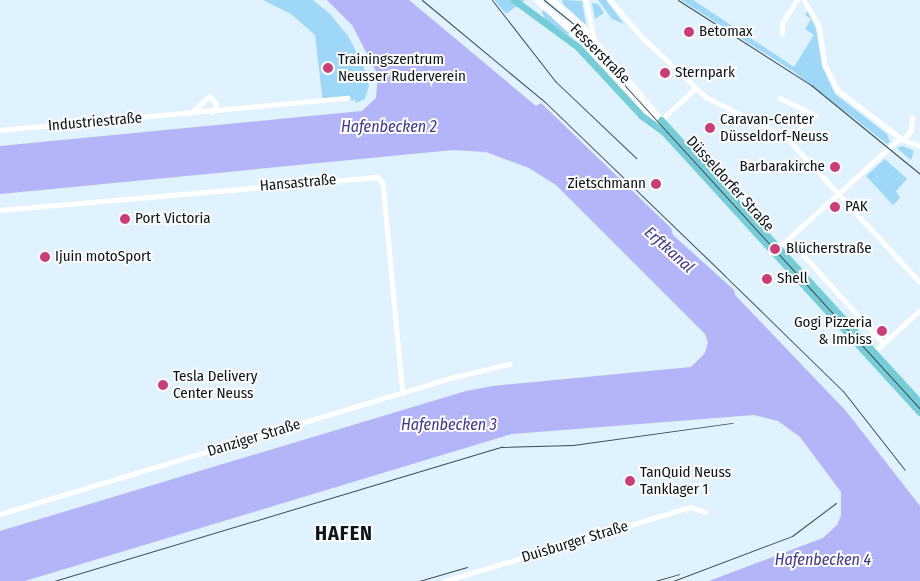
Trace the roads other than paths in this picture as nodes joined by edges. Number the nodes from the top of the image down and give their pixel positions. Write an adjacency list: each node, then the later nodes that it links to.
1 (514, 0): 21 (main road, Fesserstraße)
2 (537, 0): 9 (main road, Düsseldorfer Straße)
3 (552, 0): 8 (main road, Düsseldorfer Straße)
4 (586, 0): 11 (street)
5 (610, 0): 13 (street)
6 (797, 0): 10 (street)
7 (804, 0): 22 (street)
8 (559, 3): 11 (main road, Düsseldorfer Straße)
9 (558, 17): 11 (street); 12 (main road, Düsseldorfer Straße)
10 (782, 34)
11 (593, 39): 12 (street); 19 (main road, Düsseldorfer Straße)
12 (599, 60): 21 (main road, Düsseldorfer Straße)
13 (696, 88): 19 (street); 23 (street)
14 (348, 98): 16 (street, Industriestraße)
15 (780, 98): 23 (street)
16 (213, 112): 17 (street, Industriestraße); 17 (street)
17 (190, 114): 20 (street, Industriestraße)
18 (912, 118): 22 (street)
19 (661, 120): 28 (main road, Düsseldorfer Straße)
20 (0, 130)
21 (664, 132): 28 (main road, Düsseldorfer Straße)
22 (902, 139): 24 (street); 25 (street)
23 (790, 140): 25 (street)
24 (920, 146)
25 (838, 194): 27 (street); 29 (street)
26 (0, 210): 34 (street, Hansastraße)
27 (789, 239): 28 (street); 31 (street, Düsseldorfer Straße)
28 (776, 250): 32 (main road, Düsseldorfer Straße)
29 (920, 282)
30 (920, 310): 31 (street)
31 (884, 343): 32 (street)
32 (872, 353): 35 (main road, Düsseldorfer Straße); 36 (main road, Düsseldorfer Straße)
33 (509, 364): 34 (street, Danziger Straße)
34 (403, 393): 38 (street, Danziger Straße)
35 (920, 403)
36 (920, 412)
37 (704, 512): 39 (street, Duisburger Straße)
38 (0, 514)
39 (445, 581)

